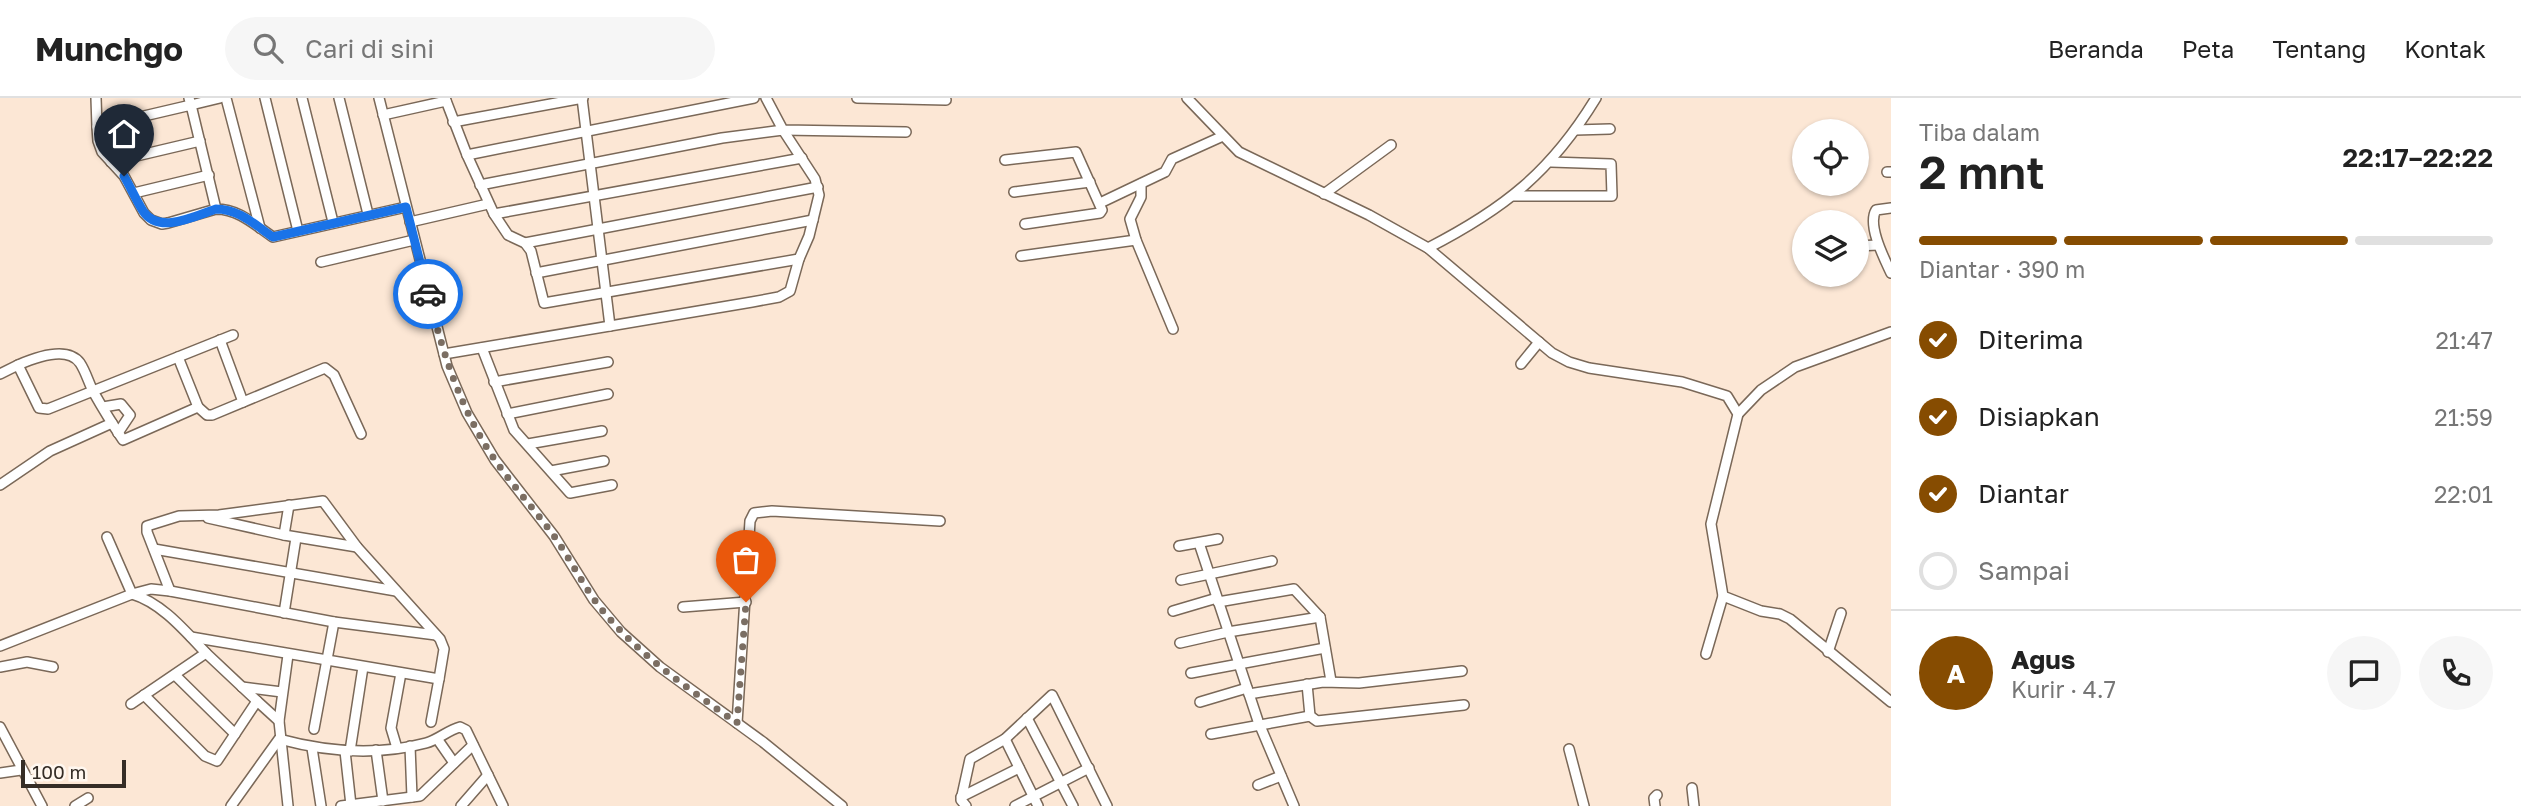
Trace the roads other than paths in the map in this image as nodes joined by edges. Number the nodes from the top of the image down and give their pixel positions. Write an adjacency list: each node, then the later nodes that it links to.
1 (96, 98): 19 (street)
2 (220, 98): 15 (street)
3 (226, 98): 56 (street)
4 (265, 98): 57 (street)
5 (302, 98): 52 (street)
6 (340, 98): 49 (street)
7 (379, 98): 17 (street)
8 (754, 98): 21 (street)
9 (766, 98): 22 (street)
10 (858, 98): 14 (street)
11 (1187, 98): 25 (street)
12 (1596, 98): 23 (street)
13 (445, 99): 16 (street); 18 (street)
14 (946, 100)
15 (190, 102): 19 (street); 26 (street)
16 (418, 102): 17 (street)
17 (383, 115): 46 (street)
18 (453, 122): 21 (street); 28 (street)
19 (97, 127): 31 (street)
20 (1610, 129): 23 (street)
21 (586, 130): 28 (street); 33 (street)
22 (783, 130): 24 (street); 29 (street); 33 (street)
23 (1574, 130): 32 (street)
24 (906, 132)
25 (1223, 136): 36 (street); 41 (street)
26 (200, 141): 31 (street); 34 (street)
27 (1391, 145): 41 (street)
28 (467, 155): 37 (street)
29 (802, 158): 38 (street); 42 (street)
30 (1005, 160): 35 (street)
31 (111, 162): 40 (street)
32 (1551, 162): 43 (street); 43 (street)
33 (590, 164): 37 (street); 42 (street)
34 (209, 175): 40 (street); 48 (street)
35 (1090, 182): 39 (street); 44 (street)
36 (1141, 184): 44 (street); 59 (street)
37 (480, 186): 45 (street)
38 (818, 187): 51 (street); 55 (street)
39 (1014, 192)
40 (134, 193): 48 (street)
41 (1324, 194): 63 (street)
42 (594, 195): 50 (street); 55 (street)
43 (1514, 196): 63 (street)
44 (1100, 203): 54 (street)
45 (488, 204): 50 (street); 53 (street)
46 (406, 207): 49 (street); 53 (street)
47 (1891, 208): 62 (street)
48 (216, 209): 56 (street)
49 (368, 214): 52 (street)
50 (494, 214): 60 (street)
51 (813, 220): 65 (street); 66 (street)
52 (333, 222): 57 (street)
53 (410, 222): 58 (street)
54 (1025, 224)
55 (598, 227): 60 (street); 66 (street)
56 (260, 228): 57 (street)
57 (298, 230)
58 (414, 240): 67 (street); 78 (street)
59 (1136, 240): 64 (street); 72 (street)
60 (525, 243): 68 (street)
61 (1869, 245): 62 (street)
62 (1878, 245): 69 (street)
63 (1428, 248): 76 (street)
64 (1021, 256)
65 (799, 259): 70 (street); 71 (street)
66 (602, 260): 68 (street); 70 (street)
67 (321, 262)
68 (537, 273): 70 (street)
69 (1891, 273)
70 (606, 291): 71 (street)
71 (610, 326): 77 (street)
72 (1173, 328)
73 (1891, 332): 91 (street)
74 (233, 335): 75 (street)
75 (220, 340): 79 (street); 87 (street)
76 (1539, 342): 81 (street); 91 (street)
77 (482, 348): 78 (street); 84 (street)
78 (444, 354): 163 (street)
79 (178, 357): 85 (street); 89 (street)
80 (608, 362): 84 (street)
81 (1521, 364)
82 (18, 365): 83 (street); 85 (street); 85 (street)
83 (0, 374)
84 (494, 382): 90 (street)
85 (93, 391): 88 (street)
86 (608, 394): 90 (street)
87 (243, 402): 89 (street); 95 (street)
88 (103, 407): 92 (street); 94 (street)
89 (198, 407): 94 (street)
90 (507, 414): 96 (street)
91 (1738, 414): 119 (street)
92 (112, 423): 94 (street); 99 (street)
93 (602, 431): 96 (street)
94 (118, 433)
95 (361, 434)
96 (528, 443): 98 (street)
97 (604, 461): 98 (street)
98 (551, 471): 100 (street)
99 (0, 485)
100 (612, 485)
101 (289, 505): 102 (street); 104 (street); 110 (street)
102 (201, 516): 104 (street); 111 (street)
103 (940, 521): 121 (street)
104 (284, 535): 106 (street)
105 (107, 537): 118 (street)
106 (296, 538): 110 (street); 113 (street)
107 (1218, 539): 108 (street)
108 (1199, 543): 109 (street); 114 (street)
109 (1179, 546)
110 (357, 547): 117 (street)
111 (154, 549): 113 (street); 116 (street)
112 (1272, 561): 114 (street)
113 (291, 573): 117 (street); 124 (street)
114 (1209, 575): 115 (street); 120 (street)
115 (1181, 580)
116 (170, 591): 118 (street); 124 (street)
117 (396, 591): 129 (street)
118 (132, 594): 130 (street); 132 (street)
119 (1723, 596): 134 (street); 137 (street)
120 (1217, 600): 123 (street); 126 (street); 128 (street)
121 (746, 602): 122 (street); 163 (street)
122 (683, 607)
123 (1173, 611)
124 (284, 613): 127 (street)
125 (1841, 613): 134 (street)
126 (1320, 617): 128 (street); 133 (street)
127 (334, 622): 129 (street); 138 (street)
128 (1228, 632): 131 (street); 139 (street)
129 (436, 635): 147 (street)
130 (191, 637): 135 (street); 136 (street)
131 (1180, 643)
132 (0, 646)
133 (1325, 648): 139 (street); 148 (street)
134 (1828, 652): 156 (street)
135 (206, 653): 146 (street); 150 (street)
136 (288, 654): 138 (street); 152 (street)
137 (1706, 654)
138 (327, 662): 142 (street); 166 (street)
139 (1238, 664): 145 (street); 151 (street)
140 (0, 667): 141 (street)
141 (53, 667)
142 (363, 667): 144 (street); 178 (street)
143 (1462, 671): 148 (street)
144 (401, 673): 147 (street); 175 (street)
145 (1191, 673)
146 (175, 676): 153 (street); 167 (street)
147 (439, 679): 162 (street)
148 (1331, 681): 149 (street)
149 (1307, 684): 151 (street); 159 (street)
150 (242, 687): 152 (street); 154 (street)
151 (1248, 691): 155 (street); 164 (street)
152 (282, 692): 161 (street)
153 (144, 695): 157 (street); 167 (street)
154 (257, 701): 161 (street); 167 (street)
155 (1200, 702)
156 (1891, 702)
157 (131, 704)
158 (1464, 705): 159 (street)
159 (1310, 716): 164 (street)
160 (1027, 718): 170 (street); 181 (street); 186 (street)
161 (279, 721): 169 (street)
162 (431, 722)
163 (737, 723): 203 (street)
164 (1259, 725): 168 (street); 185 (street)
165 (0, 727): 182 (street)
166 (314, 729)
167 (235, 734)
168 (1210, 734)
169 (279, 739): 174 (street); 198 (street); 199 (street)
170 (1005, 739): 180 (street); 194 (street)
171 (438, 740): 172 (street); 173 (street); 179 (street)
172 (473, 745): 179 (street); 184 (street)
173 (410, 746): 175 (street); 191 (street)
174 (312, 748): 178 (street); 200 (street)
175 (397, 748): 176 (street)
176 (376, 750): 178 (street); 192 (street)
177 (1569, 750): 208 (street)
178 (347, 751): 195 (street)
179 (454, 763): 191 (street)
180 (1019, 768): 193 (street); 194 (street)
181 (1089, 768): 186 (street); 206 (street)
182 (21, 770): 183 (street); 196 (street)
183 (0, 774)
184 (488, 775): 201 (street); 202 (street)
185 (1281, 776): 187 (street); 207 (street)
186 (1061, 782): 193 (street); 205 (street)
187 (1258, 785)
188 (1692, 788): 210 (street)
189 (1657, 795): 209 (street)
190 (88, 798): 197 (street)
191 (418, 800): 192 (street)
192 (383, 801): 195 (street)
193 (1036, 801): 204 (street)
194 (964, 802)
195 (346, 805)
196 (42, 806)
197 (75, 806)
198 (231, 806)
199 (288, 806)
200 (321, 806)
201 (461, 806)
202 (503, 806)
203 (842, 806)
204 (1015, 806)
205 (1073, 806)
206 (1107, 806)
207 (1294, 806)
208 (1584, 806)
209 (1655, 806)
210 (1694, 806)

